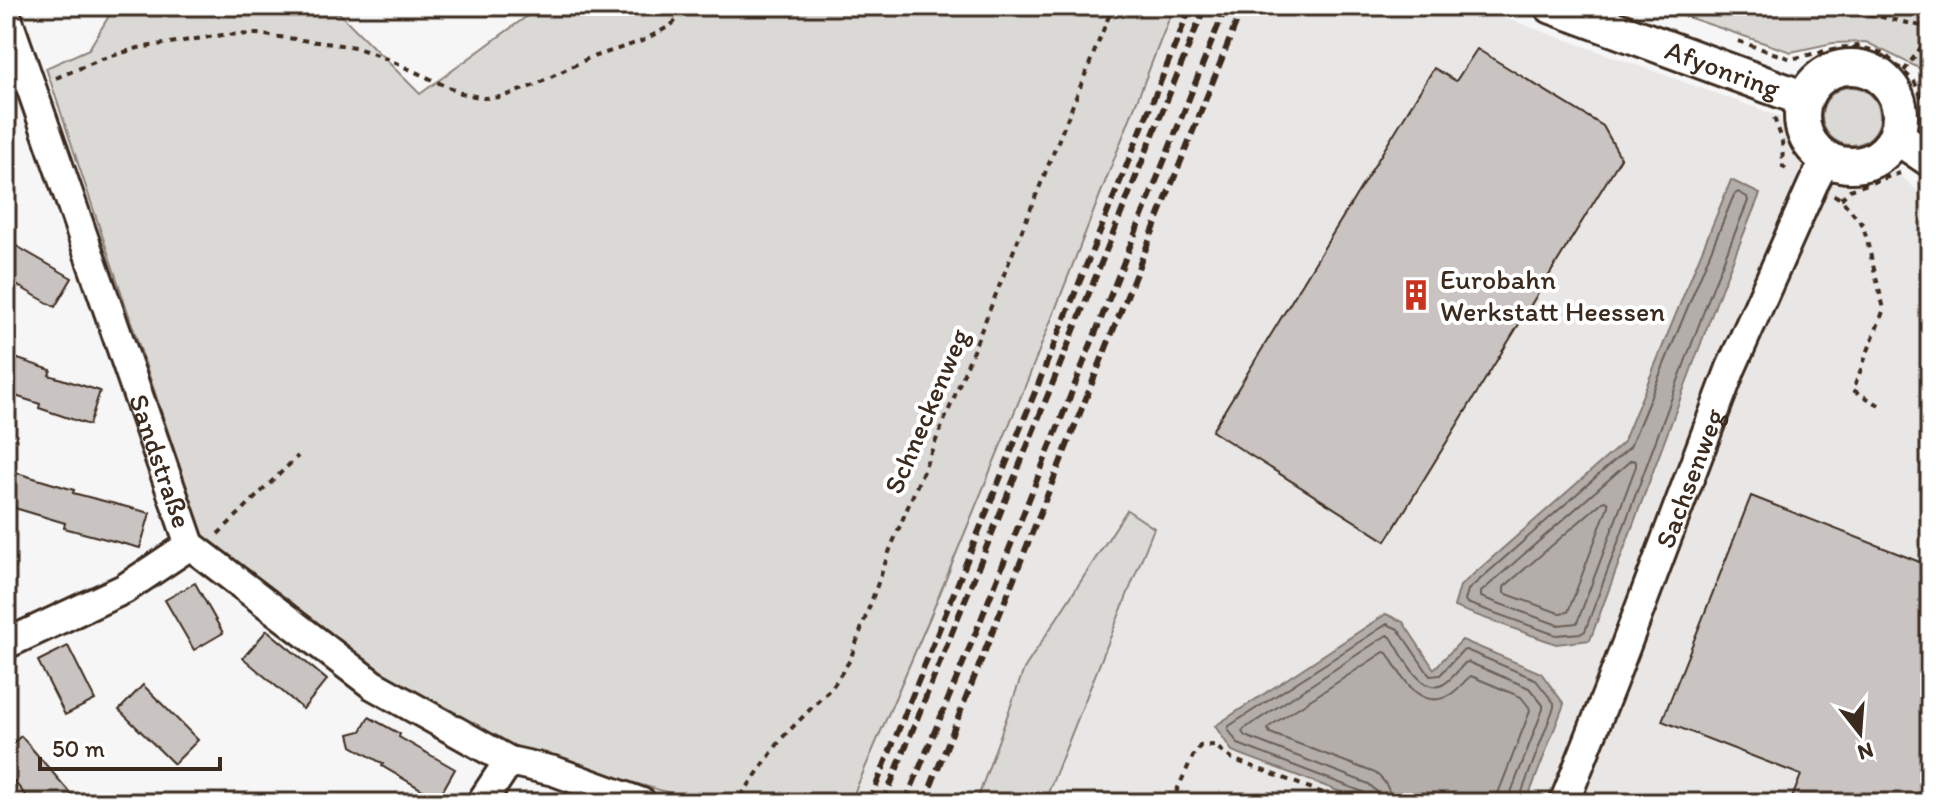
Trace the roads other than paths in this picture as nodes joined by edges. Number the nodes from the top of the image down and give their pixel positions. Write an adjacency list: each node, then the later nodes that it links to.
1 (1552, 6): 3 (street, Afyonring)
2 (6, 15): 6 (street, Sandstraße)
3 (1792, 83): 4 (street); 5 (street)
4 (1915, 149): 5 (street)
5 (1820, 171): 11 (street, Sachsenweg)
6 (194, 549): 7 (street); 8 (street, Sandstraße)
7 (6, 644)
8 (509, 761): 9 (street); 10 (street, Sandstraße)
9 (481, 803)
10 (642, 803)
11 (1564, 803)

